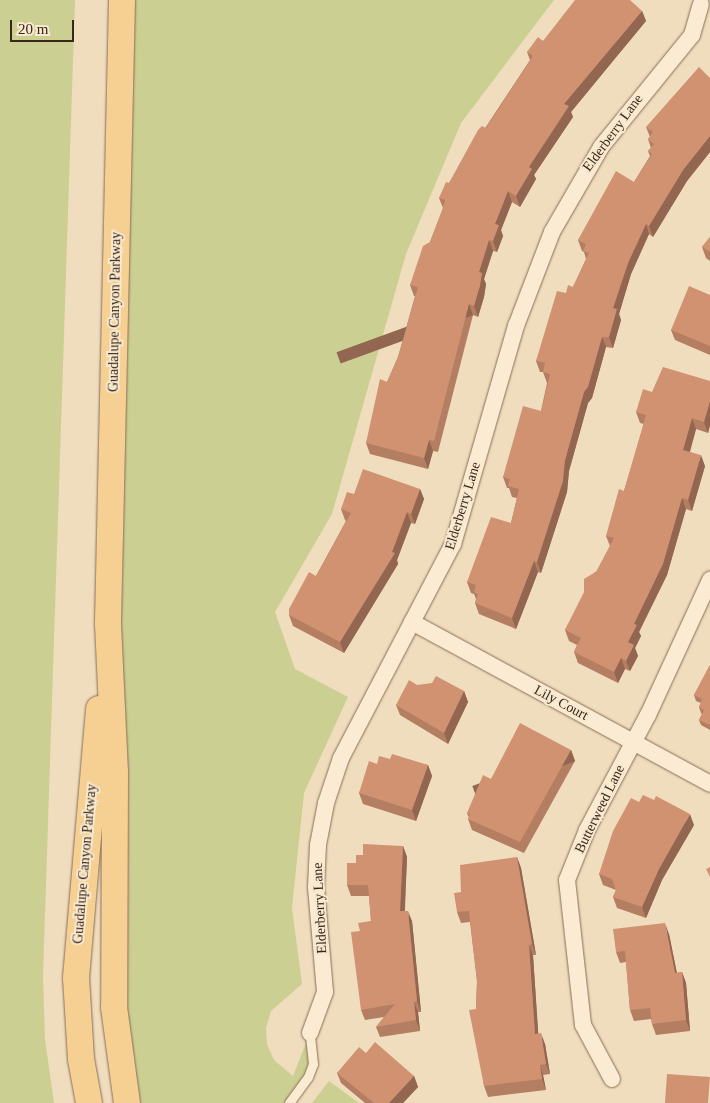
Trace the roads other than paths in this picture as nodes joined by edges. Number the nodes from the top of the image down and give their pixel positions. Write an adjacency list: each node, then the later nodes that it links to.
1 (122, 0): 5 (main road, Guadalupe Canyon Parkway)
2 (701, 4): 4 (street, Elderberry Lane)
3 (710, 580): 6 (street, Butterweed Lane)
4 (412, 622): 6 (street, Lily Court); 8 (street, Elderberry Lane)
5 (108, 624): 10 (main road, Guadalupe Canyon Parkway); 11 (main road, Guadalupe Canyon Parkway)
6 (633, 742): 7 (street, Lily Court); 9 (street, Butterweed Lane)
7 (710, 784)
8 (310, 1033): 12 (lane)
9 (612, 1079)
10 (89, 1103)
11 (127, 1103)
12 (289, 1103)

